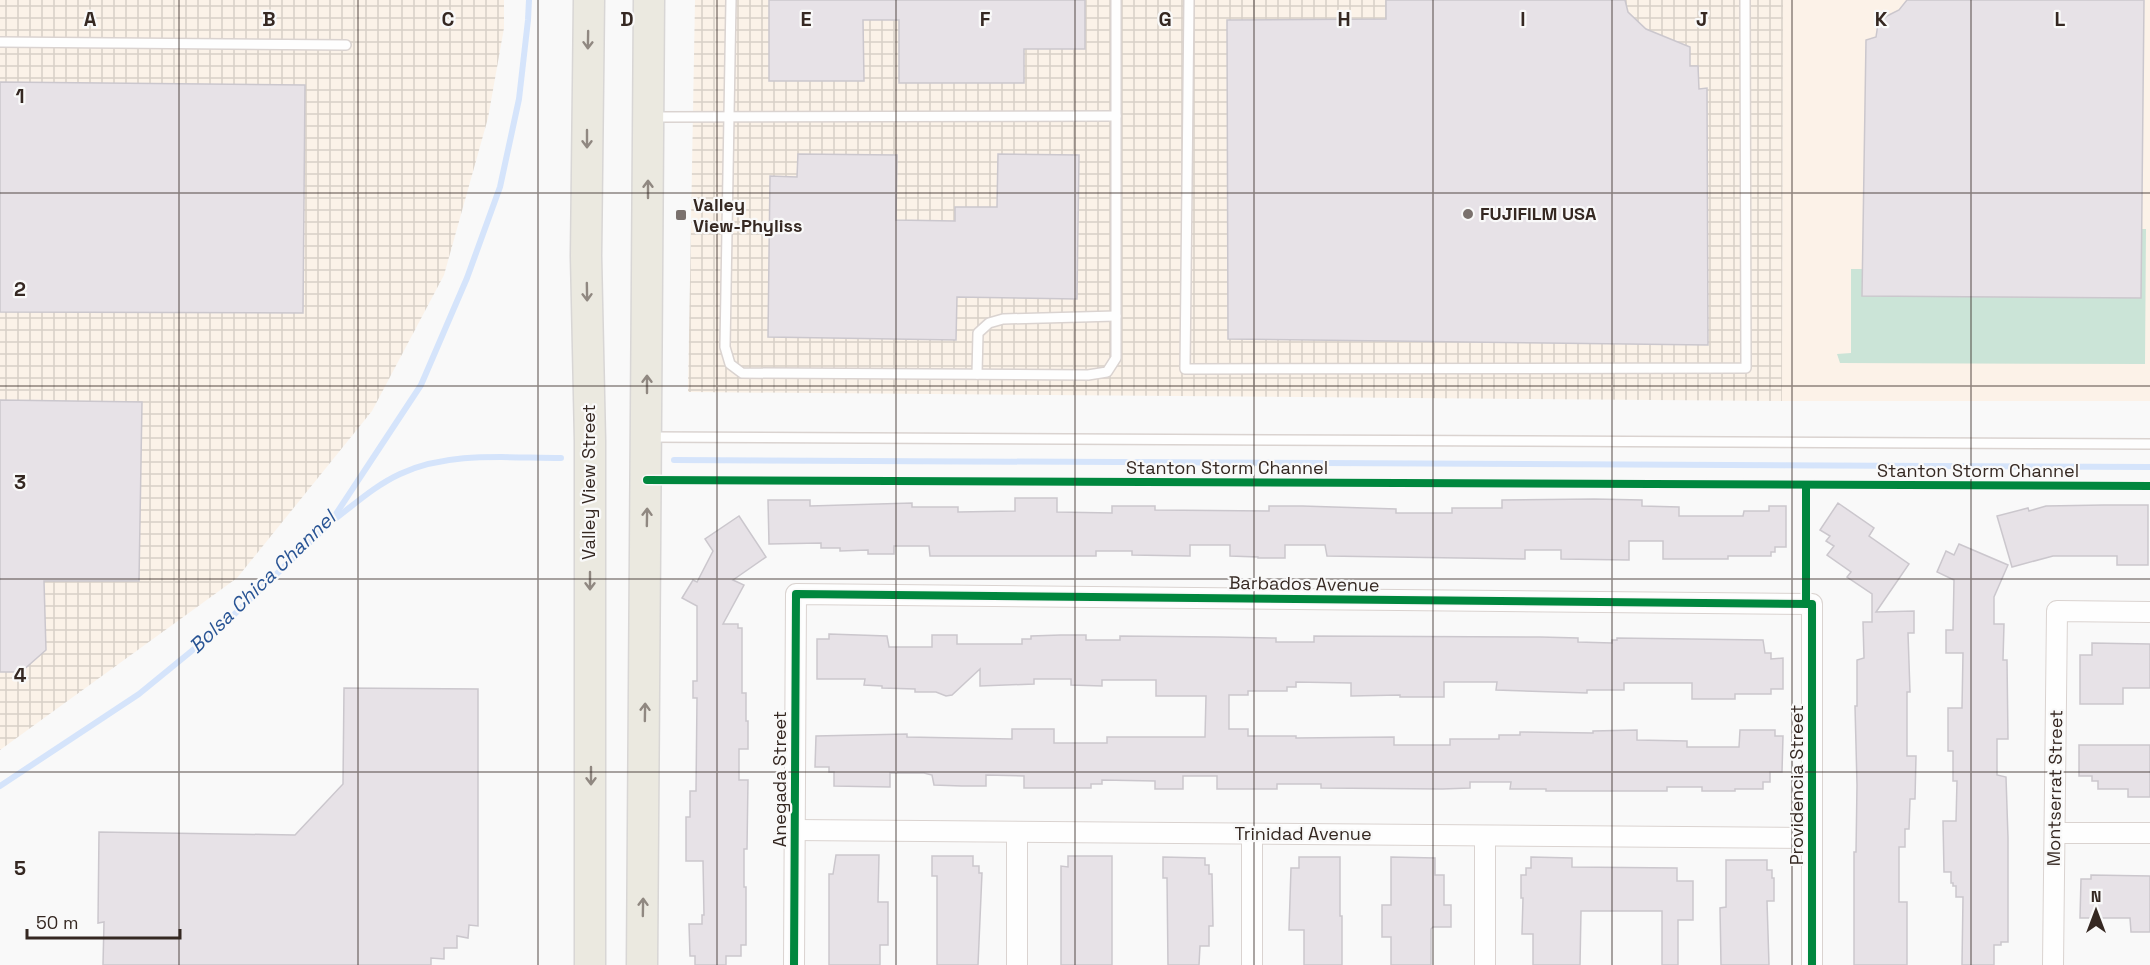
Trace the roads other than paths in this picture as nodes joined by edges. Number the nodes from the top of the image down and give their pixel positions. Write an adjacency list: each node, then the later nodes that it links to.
1 (589, 0): 26 (main road, Valley View Street, one-way to 26)
2 (649, 0): 10 (main road)
3 (730, 0): 11 (lane)
4 (1116, 0): 9 (lane)
5 (1189, 0): 6 (lane)
6 (1745, 0)
7 (0, 42): 8 (lane)
8 (346, 45)
9 (1116, 116): 11 (lane); 12 (lane)
10 (648, 117): 11 (lane); 14 (main road, one-way to 10)
11 (729, 118): 13 (lane)
12 (1116, 316): 13 (lane); 13 (lane)
13 (977, 374)
14 (647, 437): 15 (lane); 27 (main road, one-way to 14)
15 (2150, 444)
16 (796, 594): 17 (street, Barbados Avenue); 19 (street, Anegada Street)
17 (1812, 604): 25 (street, Providencia Street)
18 (2150, 612): 21 (street, Montserrat Street)
19 (794, 830): 20 (street, Trinidad Avenue); 28 (street, Anegada Street)
20 (1017, 832): 23 (street, Trinidad Avenue); 29 (street)
21 (2055, 833): 22 (street); 33 (street, Montserrat Street)
22 (2150, 833)
23 (1252, 834): 24 (street, Trinidad Avenue); 30 (street)
24 (1485, 836): 25 (street, Trinidad Avenue); 31 (street)
25 (1811, 838): 32 (street, Providencia Street)
26 (590, 965)
27 (642, 965)
28 (794, 965)
29 (1017, 965)
30 (1252, 965)
31 (1485, 965)
32 (1812, 965)
33 (2053, 965)

